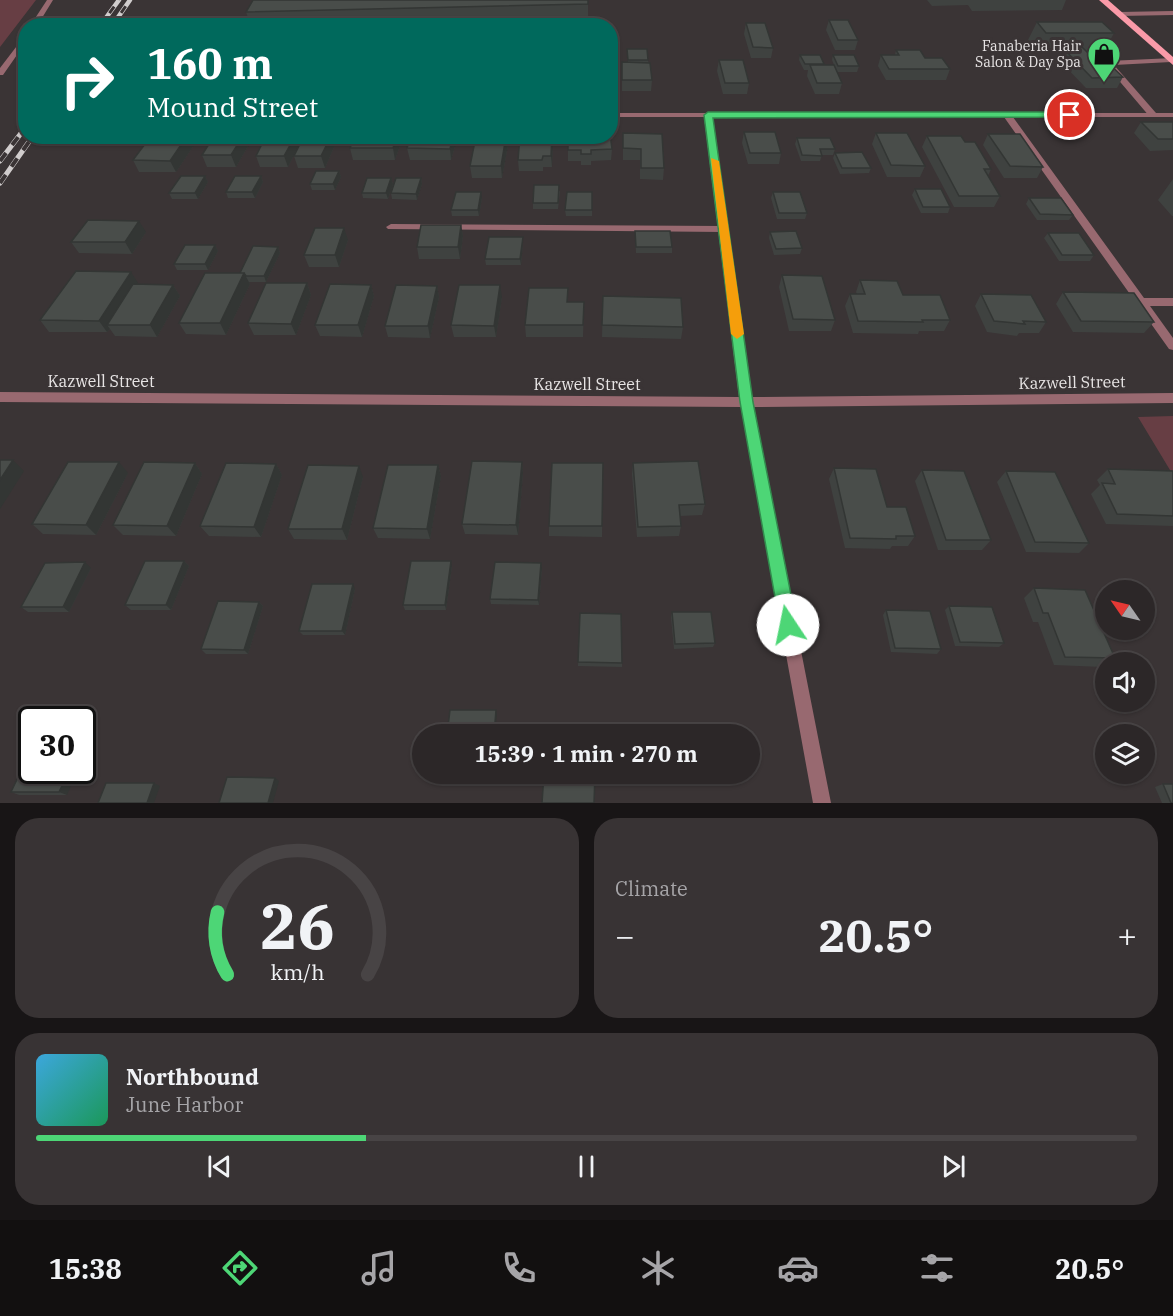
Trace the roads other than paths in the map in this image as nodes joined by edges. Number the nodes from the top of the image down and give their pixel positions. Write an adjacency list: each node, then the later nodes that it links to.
1 (50, 0): 5 (street)
2 (1103, 0): 4 (main road)
3 (1173, 13): 4 (street)
4 (1119, 14): 7 (main road)
5 (38, 18)
6 (18, 47): 8 (street)
7 (1172, 61): 12 (street)
8 (0, 73)
9 (618, 115): 10 (street)
10 (708, 115): 11 (street); 15 (street)
11 (1007, 115): 12 (street); 16 (street)
12 (1153, 115): 13 (street)
13 (1173, 115)
14 (391, 227): 15 (street)
15 (723, 228): 21 (street)
16 (1141, 302): 17 (street); 18 (street)
17 (1173, 302)
18 (1173, 346)
19 (0, 397): 21 (street, Kazwell Street)
20 (1173, 398): 21 (street, Kazwell Street)
21 (746, 402): 22 (street)
22 (822, 803)

